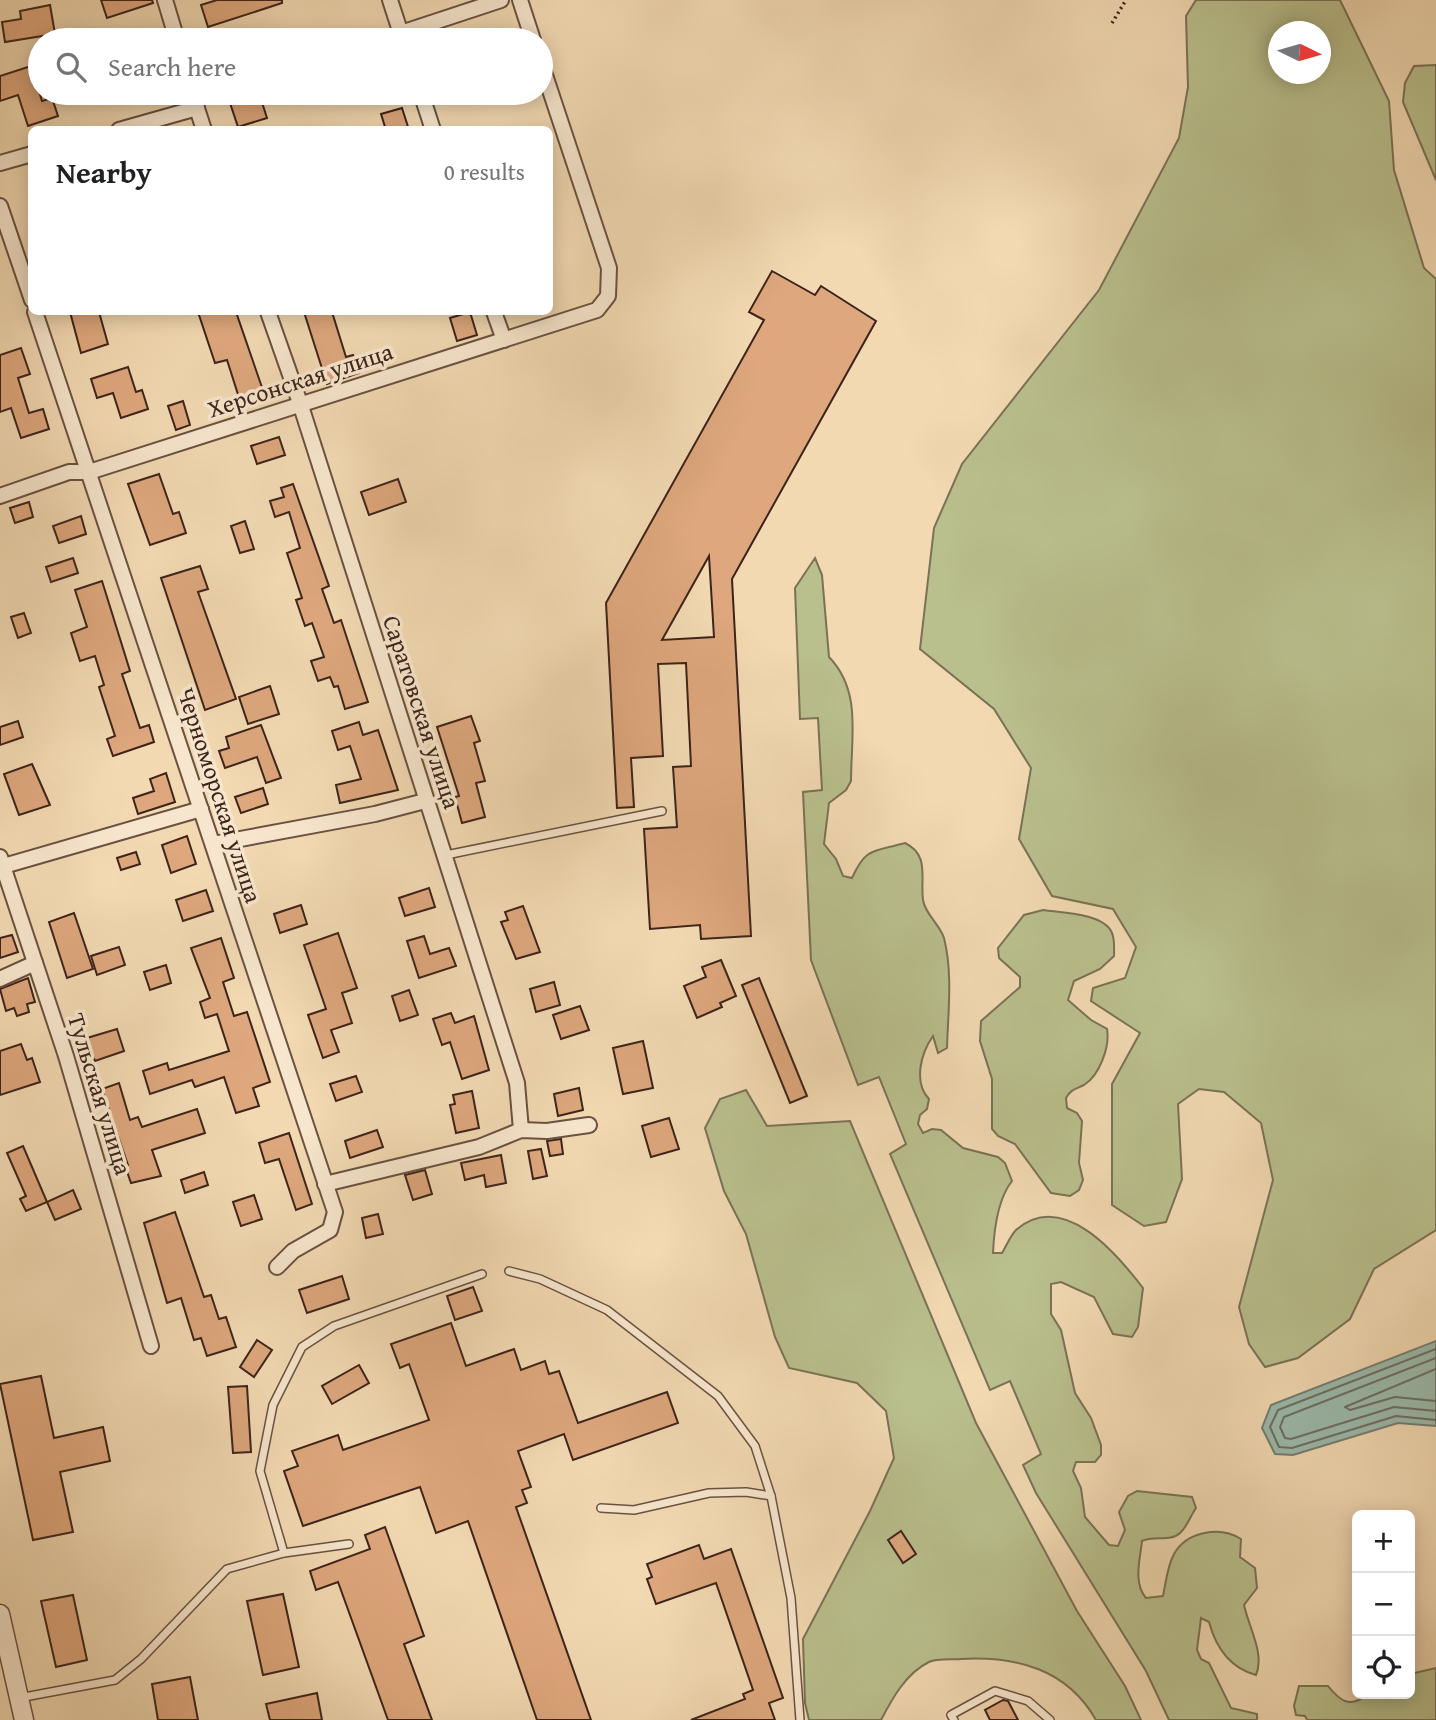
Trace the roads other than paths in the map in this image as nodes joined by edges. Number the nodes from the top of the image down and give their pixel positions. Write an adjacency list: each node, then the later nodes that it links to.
1 (165, 0): 5 (street)
2 (390, 0): 6 (street)
3 (501, 0): 7 (street)
4 (520, 0): 8 (street)
5 (173, 28)
6 (399, 28)
7 (426, 28)
8 (529, 28)
9 (553, 99): 23 (street, Херсонская улица)
10 (196, 105): 12 (street)
11 (425, 105): 15 (street)
12 (197, 108): 13 (street); 14 (street)
13 (133, 126)
14 (203, 126)
15 (432, 126)
16 (28, 155): 17 (street)
17 (0, 163)
18 (0, 206): 19 (street)
19 (28, 288)
20 (36, 315): 25 (street, Черноморская улица)
21 (269, 315): 24 (street, Саратовская улица)
22 (495, 315): 23 (street)
23 (504, 340): 24 (street, Херсонская улица)
24 (300, 403): 25 (street, Херсонская улица); 27 (street, Саратовская улица)
25 (89, 472): 26 (street, Херсонская улица); 28 (street, Черноморская улица)
26 (0, 496)
27 (425, 801): 30 (street); 31 (street, Саратовская улица)
28 (201, 808): 30 (street, Черноморская улица); 32 (street)
29 (663, 811): 31 (lane)
30 (213, 844): 37 (street, Черноморская улица)
31 (446, 855): 36 (street, Саратовская улица)
32 (1, 864): 33 (street, Тульская улица)
33 (35, 963): 34 (street); 41 (street, Тульская улица)
34 (0, 979)
35 (589, 1125): 36 (street)
36 (521, 1130): 37 (street)
37 (325, 1184): 38 (street, Черноморская улица)
38 (277, 1268)
39 (509, 1271): 42 (lane)
40 (482, 1274): 45 (lane)
41 (150, 1346)
42 (771, 1496): 43 (lane); 49 (lane)
43 (601, 1507)
44 (349, 1544): 45 (lane)
45 (284, 1553): 47 (lane)
46 (0, 1614): 47 (street)
47 (18, 1698): 48 (street)
48 (24, 1720)
49 (800, 1720)
50 (954, 1720): 51 (lane)
51 (1050, 1720)

